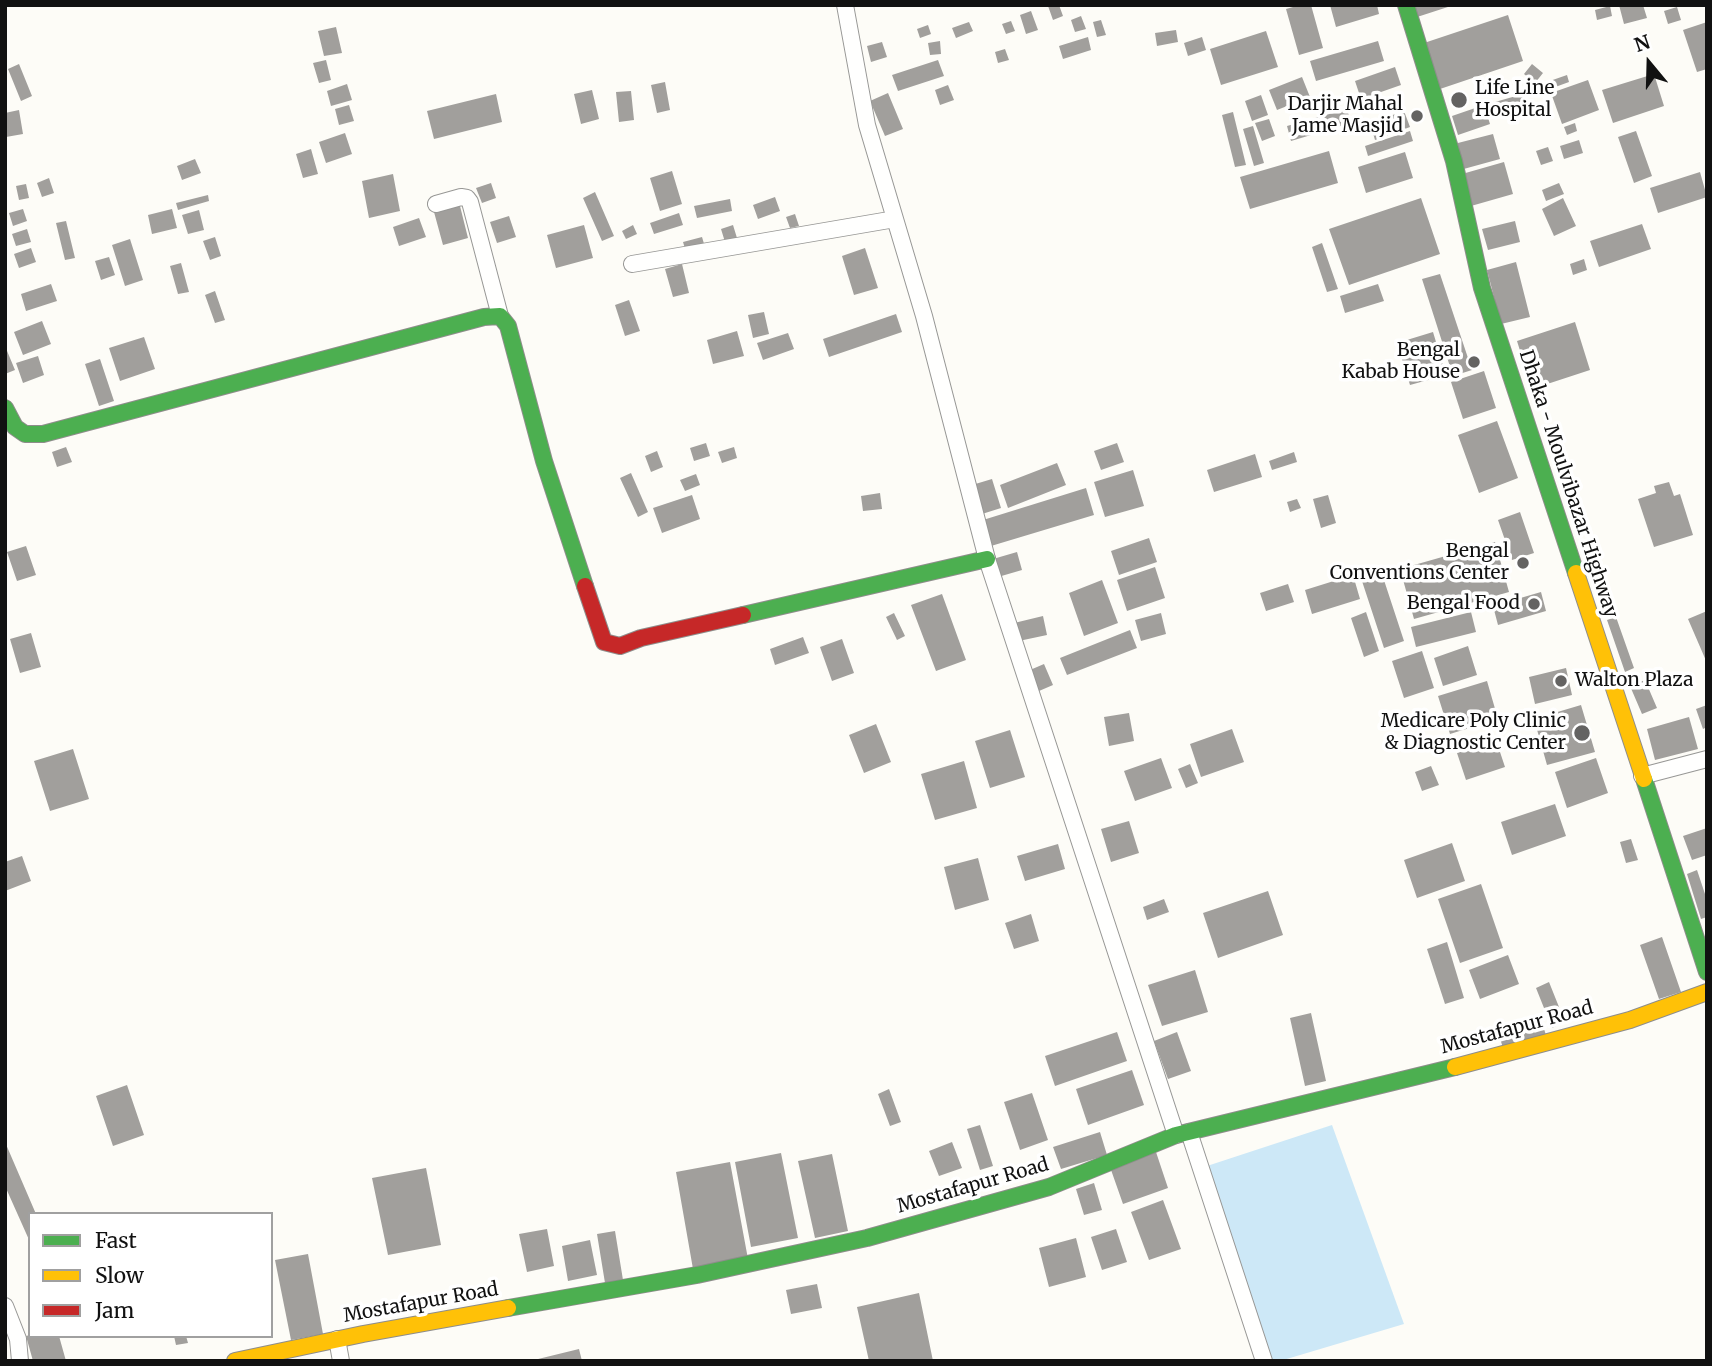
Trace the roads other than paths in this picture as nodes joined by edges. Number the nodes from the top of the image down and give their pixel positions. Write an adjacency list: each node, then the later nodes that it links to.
1 (845, 5): 4 (street)
2 (1406, 5): 10 (main road, Dhaka - Moulvibazar Highway)
3 (436, 204): 6 (street)
4 (895, 219): 5 (street); 8 (street)
5 (632, 264)
6 (500, 316): 7 (main road); 8 (main road)
7 (5, 408)
8 (987, 559): 13 (street)
9 (1707, 759): 10 (street)
10 (1642, 776): 11 (main road, Dhaka - Moulvibazar Highway)
11 (1707, 972)
12 (1707, 992): 13 (main road, Mostafapur Road)
13 (1183, 1133): 15 (main road, Mostafapur Road); 19 (street)
14 (5, 1306): 16 (street)
15 (337, 1339): 17 (main road, Mostafapur Road); 18 (street)
16 (20, 1361)
17 (235, 1361)
18 (341, 1361)
19 (1264, 1361)

